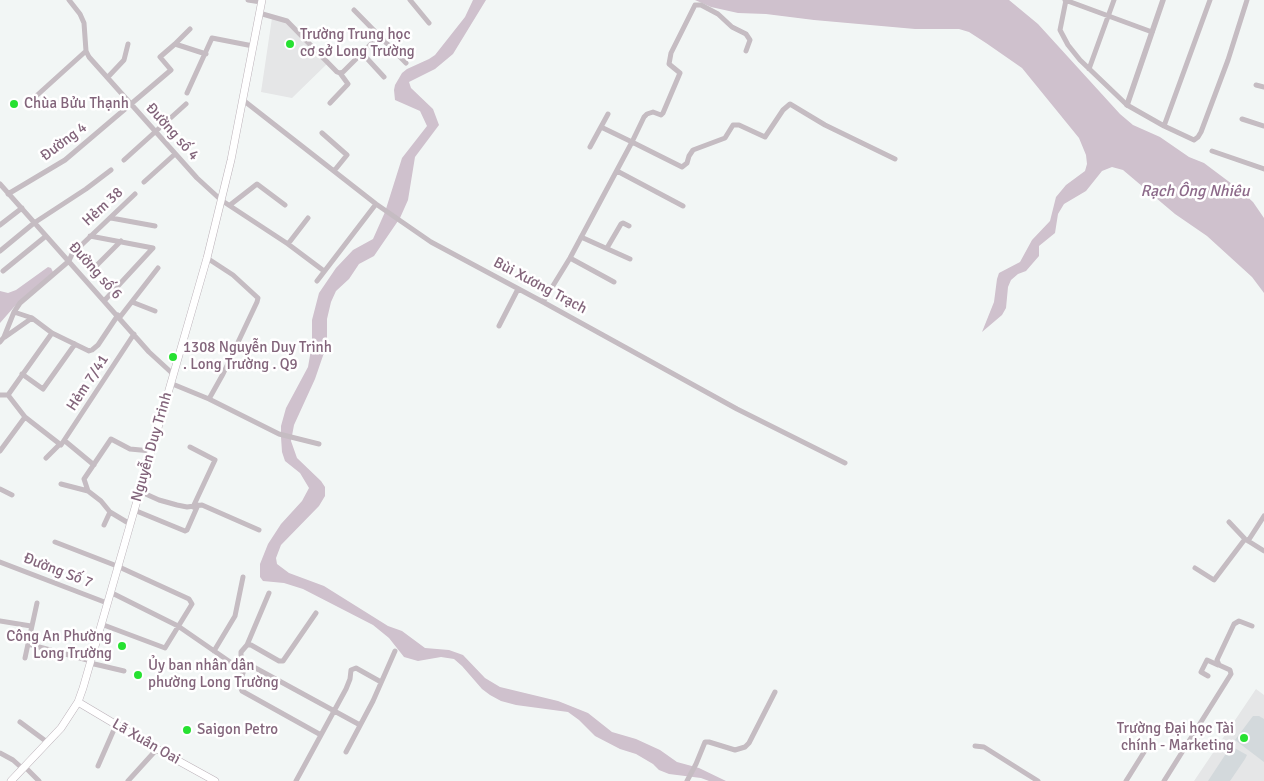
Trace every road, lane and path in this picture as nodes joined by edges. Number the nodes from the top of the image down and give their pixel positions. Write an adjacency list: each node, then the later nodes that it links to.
1 (69, 0): 20 (street)
2 (248, 0): 9 (street)
3 (410, 0): 13 (street)
4 (1066, 0): 12 (street); 25 (street)
5 (1114, 0): 12 (street)
6 (1163, 0): 15 (street)
7 (1210, 0): 40 (street)
8 (1247, 0): 40 (street)
9 (262, 1): 11 (main road, Nguyễn Duy Trinh)
10 (354, 10): 16 (street)
11 (259, 13): 19 (main road, Nguyễn Duy Trinh); 26 (street)
12 (1108, 15): 15 (street); 25 (street)
13 (429, 23)
14 (190, 29): 18 (street)
15 (1152, 32): 37 (street)
16 (379, 36): 22 (street); 24 (street)
17 (128, 44): 27 (street)
18 (175, 44): 23 (street); 35 (street, Đường 4)
19 (254, 46): 23 (street); 33 (main road, Nguyễn Duy Trinh)
20 (86, 51): 27 (street, Đường số 4); 32 (street)
21 (746, 51): 45 (street)
22 (362, 53): 26 (street); 28 (street)
23 (206, 54): 31 (street)
24 (406, 64)
25 (1089, 69): 37 (street)
26 (340, 73): 34 (street)
27 (108, 77): 35 (street, Đường số 4)
28 (384, 77)
29 (1256, 85): 30 (street)
30 (1264, 87)
31 (188, 93)
32 (34, 98)
33 (243, 100): 54 (street, Bùi Xương Trạch); 59 (main road, Nguyễn Duy Trinh)
34 (330, 103)
35 (130, 104): 43 (street, Đường số 4); 57 (street, Đường 4)
36 (186, 104): 43 (street)
37 (1127, 105): 40 (street)
38 (608, 114): 42 (street)
39 (1242, 119): 41 (street)
40 (1164, 126)
41 (1264, 126)
42 (601, 127): 45 (street); 46 (street)
43 (155, 132): 48 (street, Đường số 4); 50 (street)
44 (322, 133): 54 (street)
45 (632, 142): 49 (street); 53 (street)
46 (590, 147)
47 (1212, 150): 51 (street)
48 (175, 154): 55 (street); 59 (street, Đường số 4)
49 (895, 159)
50 (124, 160)
51 (1264, 169)
52 (111, 170): 67 (street)
53 (617, 170): 63 (street); 73 (street)
54 (334, 171): 60 (street, Bùi Xương Trạch)
55 (144, 182)
56 (0, 184): 57 (street, Đường số 6)
57 (8, 194): 64 (street, Đường số 6)
58 (136, 194): 65 (street, Hẻm 38)
59 (221, 200): 61 (street, Đường số 4); 78 (main road, Nguyễn Duy Trinh)
60 (376, 204): 85 (street); 88 (street, Bùi Xương Trạch)
61 (230, 205): 62 (street); 75 (street, Đường số 4)
62 (285, 205)
63 (683, 206)
64 (22, 208): 67 (street, Đường số 6); 68 (street)
65 (110, 218): 69 (street); 72 (street, Hẻm 38)
66 (308, 218): 75 (street)
67 (34, 223): 71 (street, Đường số 6); 77 (street)
68 (0, 226)
69 (155, 226)
70 (630, 226): 76 (street)
71 (46, 236): 81 (street, Đường số 6); 84 (street)
72 (90, 236): 74 (street); 81 (street, Hẻm 38)
73 (581, 237): 76 (street); 79 (street)
74 (121, 241): 82 (street); 89 (street)
75 (288, 244): 85 (street, Đường số 4)
76 (606, 248): 80 (street)
77 (0, 251)
78 (207, 258): 102 (main road, Nguyễn Duy Trinh); 106 (street)
79 (570, 258): 87 (street); 91 (street)
80 (630, 259)
81 (69, 261): 89 (street, Đường số 6); 93 (street, Hẻm 38)
82 (97, 265)
83 (158, 268): 90 (street)
84 (3, 271)
85 (324, 271): 86 (street)
86 (317, 281)
87 (614, 282)
88 (518, 289): 91 (street, Bùi Xương Trạch); 96 (street)
89 (104, 301): 94 (street, Đường số 6)
90 (132, 302): 92 (street); 94 (street)
91 (543, 302): 114 (street, Bùi Xương Trạch)
92 (154, 311)
93 (14, 312): 95 (street); 99 (street)
94 (119, 316): 98 (street, Đường số 6); 100 (street)
95 (32, 318): 97 (street); 99 (street)
96 (499, 326)
97 (52, 333): 100 (street); 101 (street)
98 (134, 334): 102 (street, Đường số 6); 108 (street, Hẻm 7/41)
99 (2, 340)
100 (75, 344): 101 (street)
101 (22, 374): 105 (street)
102 (173, 374): 103 (main road, Nguyễn Duy Trinh)
103 (170, 383): 106 (street); 112 (main road, Nguyễn Duy Trinh)
104 (0, 395): 105 (street)
105 (8, 395): 107 (street)
106 (209, 399): 109 (street)
107 (25, 417): 108 (street); 111 (street)
108 (62, 443): 113 (street, Hẻm 7/41); 115 (street)
109 (319, 444)
110 (190, 447): 121 (street)
111 (0, 451)
112 (151, 451): 115 (street); 119 (main road, Nguyễn Duy Trinh)
113 (46, 458)
114 (845, 463)
115 (94, 465): 118 (street)
116 (61, 484): 118 (street)
117 (0, 489): 120 (street)
118 (88, 491): 123 (street)
119 (139, 491): 121 (street); 122 (main road, Nguyễn Duy Trinh)
120 (12, 495)
121 (195, 506): 122 (street); 128 (street)
122 (134, 510): 126 (main road, Nguyễn Duy Trinh)
123 (110, 512): 126 (street); 127 (street)
124 (1264, 516): 129 (street)
125 (1229, 522): 129 (street)
126 (130, 524): 133 (main road, Nguyễn Duy Trinh)
127 (104, 525)
128 (259, 530)
129 (1246, 540): 131 (street); 134 (street)
130 (55, 542): 133 (street)
131 (1264, 550)
132 (0, 562): 139 (street, Đường Số 7)
133 (117, 566): 136 (main road, Nguyễn Duy Trinh); 144 (street)
134 (1195, 568)
135 (242, 577): 149 (street)
136 (110, 592): 139 (main road, Nguyễn Duy Trinh); 144 (street)
137 (269, 593): 147 (street)
138 (37, 603): 143 (street)
139 (107, 603): 142 (main road, Nguyễn Duy Trinh)
140 (316, 613): 147 (street)
141 (0, 620): 143 (street)
142 (101, 624): 144 (street); 151 (main road, Nguyễn Duy Trinh)
143 (31, 626): 146 (street)
144 (178, 626): 149 (street)
145 (1252, 626): 153 (street)
146 (28, 644): 150 (street); 151 (street)
147 (246, 644): 152 (street)
148 (395, 651): 156 (street)
149 (214, 652): 152 (street)
150 (25, 658)
151 (90, 662): 154 (street); 158 (main road, Nguyễn Duy Trinh)
152 (243, 665): 159 (street); 163 (street)
153 (1219, 665): 155 (street); 180 (street)
154 (124, 671)
155 (1208, 676)
156 (381, 682): 159 (street); 161 (street)
157 (775, 692): 172 (street)
158 (78, 702): 162 (main road, Lã Xuân Oai); 165 (main road, Nguyễn Duy Trinh)
159 (334, 711): 161 (street); 163 (street)
160 (20, 722): 165 (street)
161 (360, 724): 168 (street)
162 (116, 725): 167 (main road, Lã Xuân Oai); 170 (street)
163 (321, 736): 177 (street)
164 (1151, 741): 179 (street)
165 (47, 742): 171 (main road, Nguyễn Duy Trinh)
166 (975, 746): 178 (street)
167 (157, 749): 175 (street); 176 (main road, Lã Xuân Oai)
168 (346, 752)
169 (0, 753): 171 (street)
170 (98, 766)
171 (24, 768): 173 (main road, Nguyễn Duy Trinh); 174 (street)
172 (687, 780)
173 (11, 781)
174 (39, 781)
175 (128, 781)
176 (215, 781)
177 (296, 781)
178 (1038, 781)
179 (1126, 781)
180 (1164, 781)

